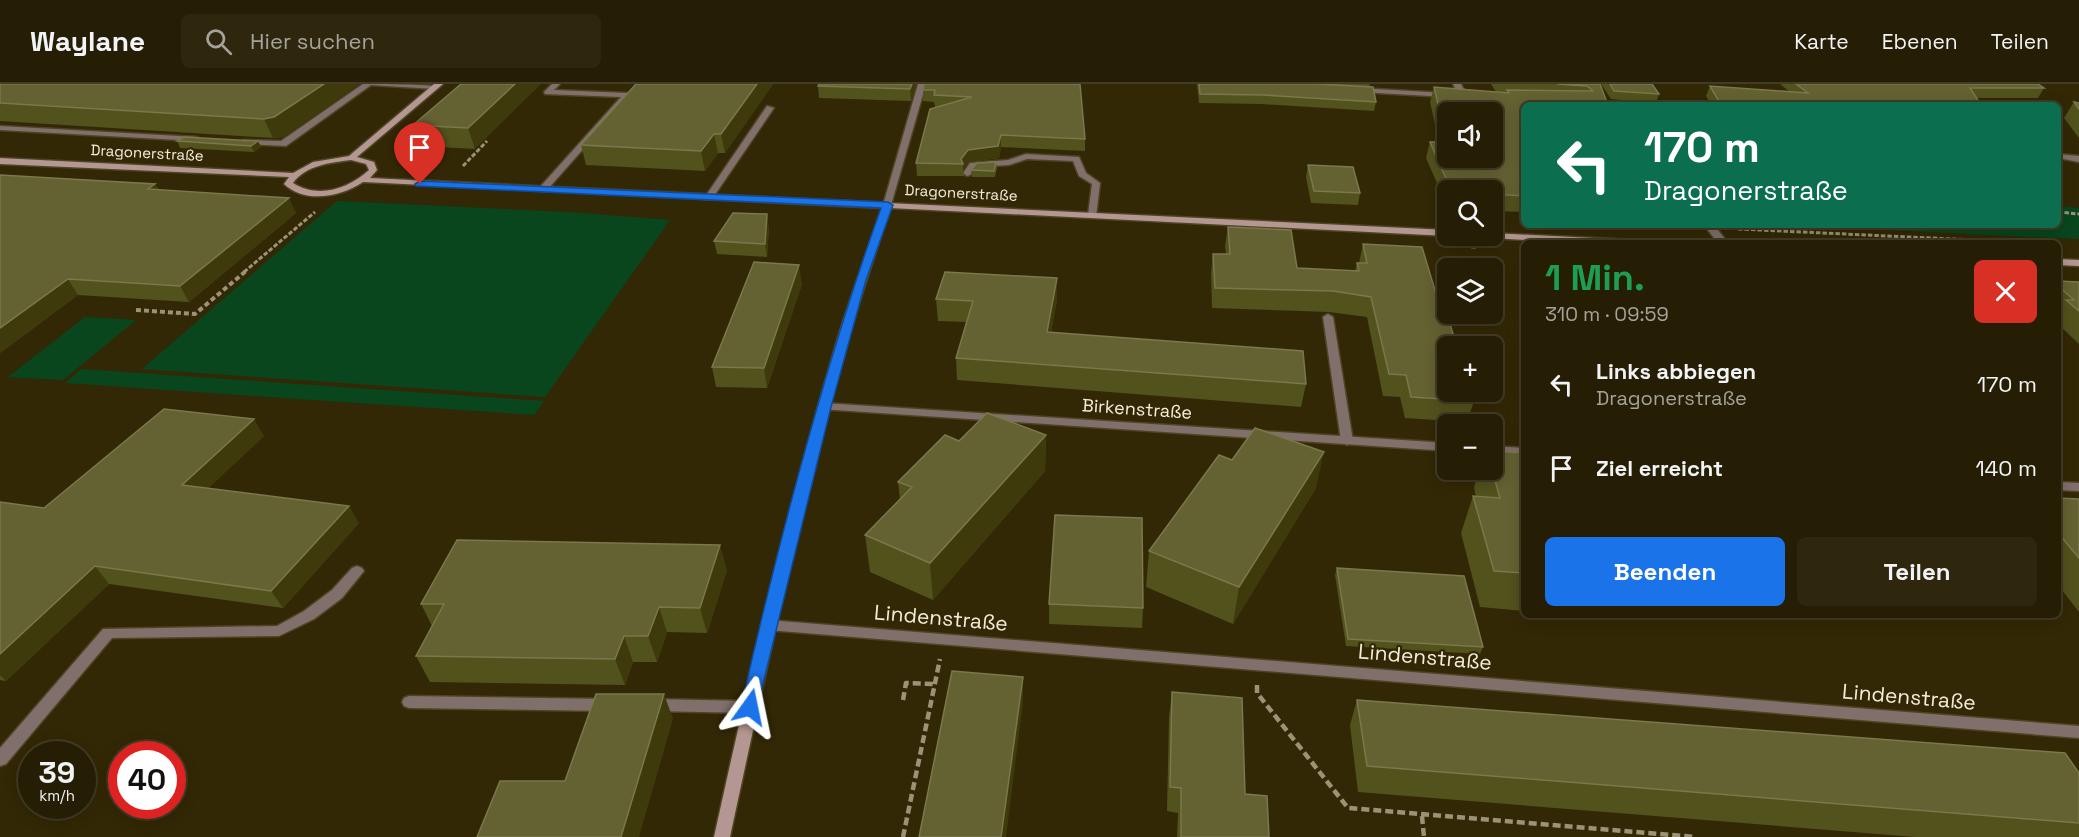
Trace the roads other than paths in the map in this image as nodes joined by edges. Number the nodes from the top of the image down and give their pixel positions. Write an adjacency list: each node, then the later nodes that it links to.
1 (368, 84): 13 (street)
2 (374, 84): 6 (street)
3 (556, 84): 21 (street)
4 (922, 84): 23 (street)
5 (1457, 84): 8 (street)
6 (437, 85): 15 (main road)
7 (1347, 89): 8 (street)
8 (1463, 96): 9 (street)
9 (1474, 97)
10 (770, 108): 22 (street)
11 (2, 130): 12 (street)
12 (202, 140)
13 (237, 141)
14 (2061, 156): 16 (street)
15 (351, 158): 19 (main road, Dragonerstraße); 20 (main road)
16 (2079, 159)
17 (0, 161): 19 (main road, Dragonerstraße)
18 (967, 173): 24 (street)
19 (293, 175): 20 (main road, Dragonerstraße)
20 (364, 180): 21 (main road, Dragonerstraße)
21 (543, 189): 22 (main road, Dragonerstraße)
22 (709, 197): 23 (main road, Dragonerstraße)
23 (888, 205): 24 (main road, Dragonerstraße); 33 (main road)
24 (1093, 215): 26 (main road, Dragonerstraße)
25 (1711, 228): 29 (street)
26 (1437, 232)
27 (1503, 237): 28 (main road)
28 (1573, 240)
29 (1721, 240)
30 (2061, 262): 31 (main road)
31 (2079, 263)
32 (1328, 317): 34 (street)
33 (824, 407): 34 (street, Birkenstraße); 41 (main road)
34 (1347, 441): 35 (street, Birkenstraße)
35 (1437, 446)
36 (1503, 451): 37 (street)
37 (1521, 452)
38 (2061, 486): 39 (street)
39 (2079, 487)
40 (357, 572): 45 (street)
41 (768, 625): 43 (main road); 44 (street, Lindenstraße)
42 (408, 702): 43 (street)
43 (750, 707): 46 (main road)
44 (2079, 732)
45 (0, 759)
46 (722, 837)

